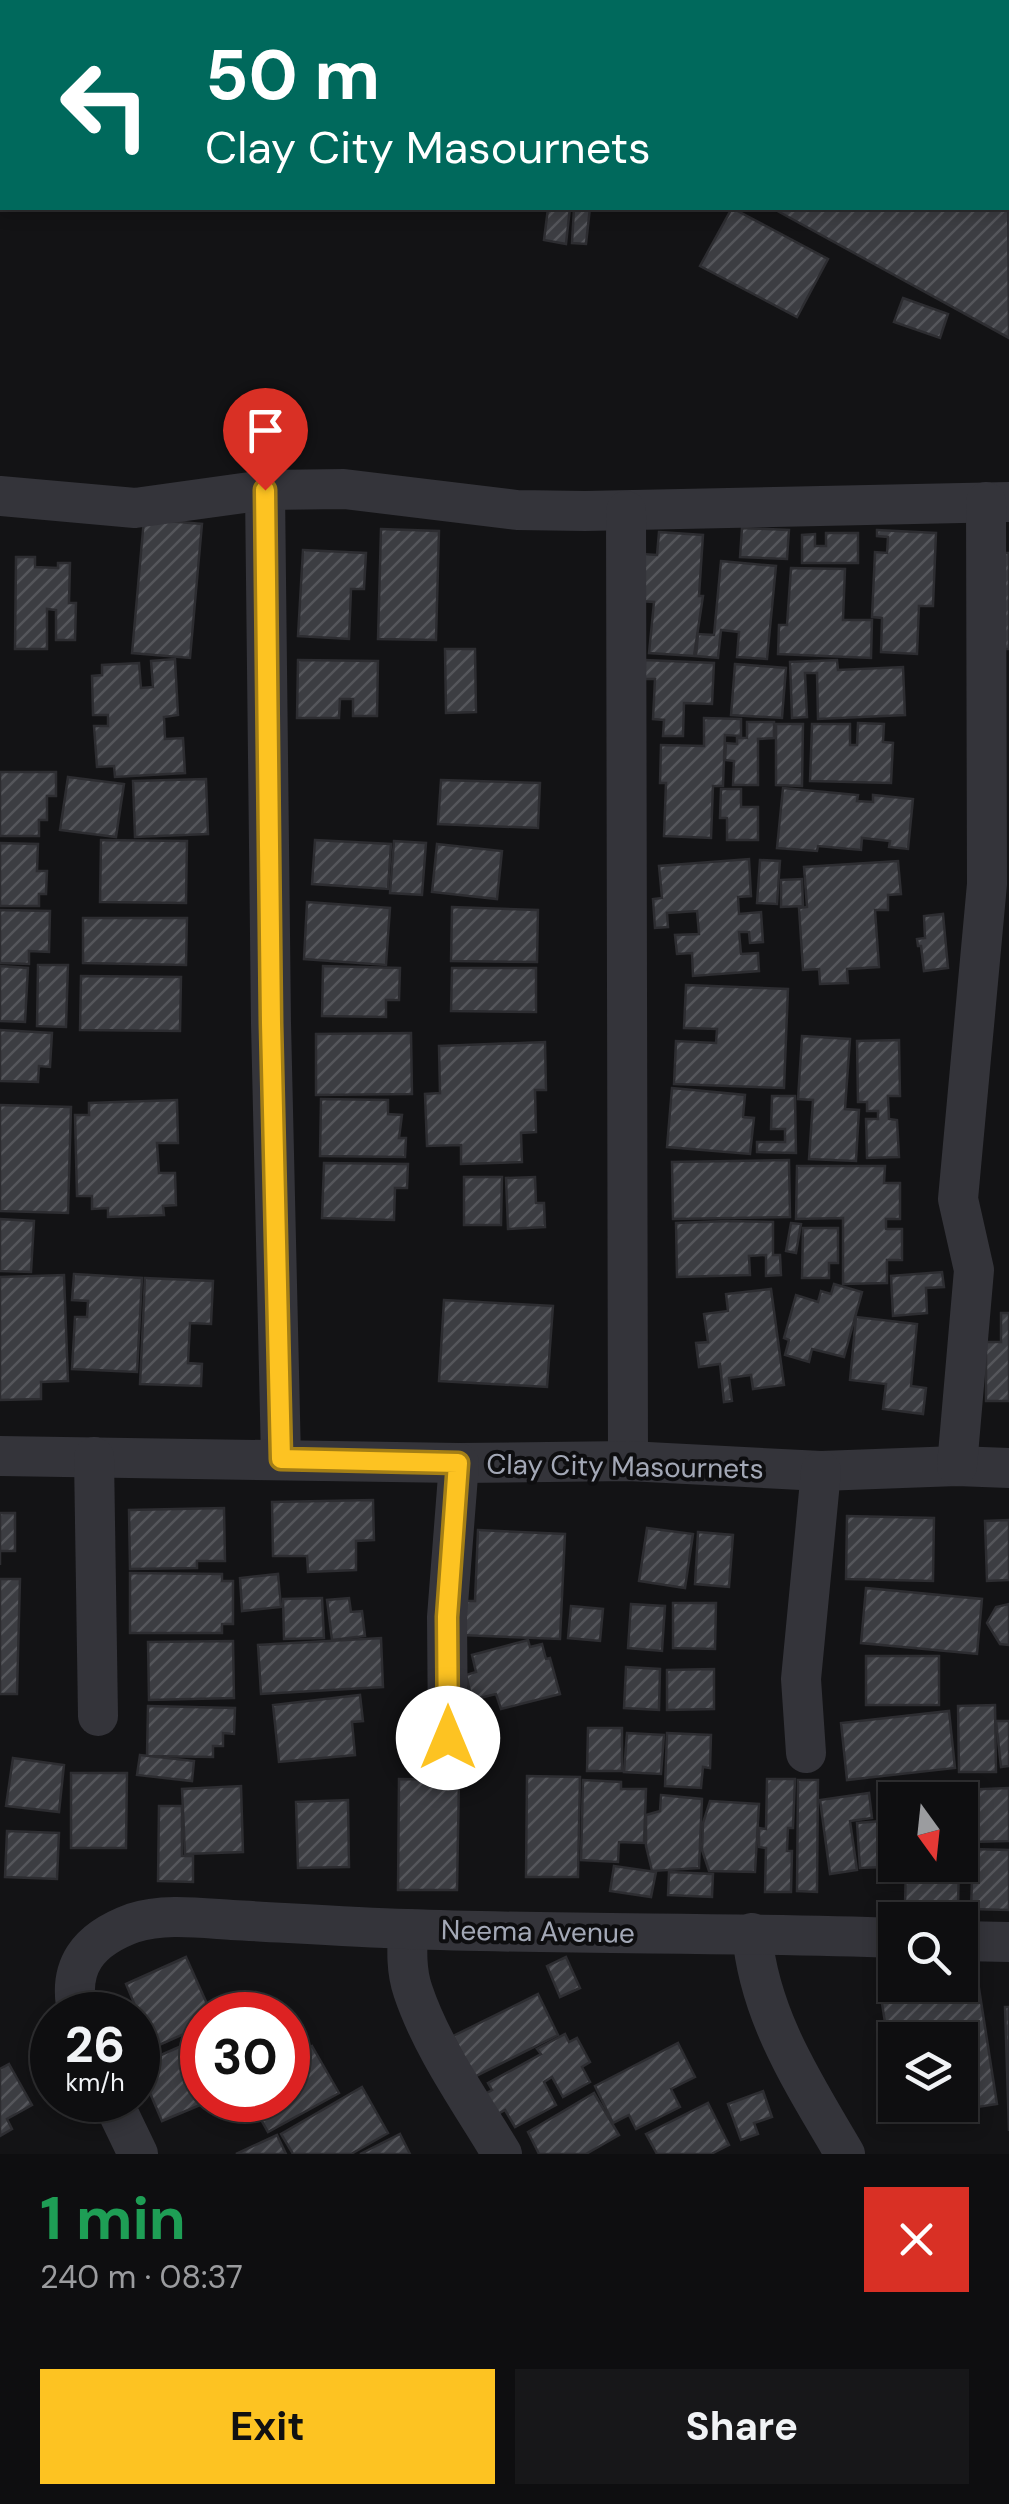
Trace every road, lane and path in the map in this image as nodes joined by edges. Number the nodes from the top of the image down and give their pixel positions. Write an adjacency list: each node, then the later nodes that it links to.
1 (265, 490): 2 (street); 4 (street); 7 (street)
2 (0, 496)
3 (997, 502): 4 (street); 10 (street)
4 (626, 510): 8 (street)
5 (0, 1456): 6 (street, Clay City Masournets)
6 (94, 1456): 7 (street, Clay City Masournets); 13 (street)
7 (281, 1459): 9 (street, Clay City Masournets)
8 (628, 1461): 9 (street, Clay City Masournets); 12 (street, Clay City Masournets)
9 (458, 1463): 14 (street)
10 (957, 1466): 11 (street, Clay City Masournets); 12 (street, Clay City Masournets)
11 (1009, 1468)
12 (821, 1471): 15 (street)
13 (98, 1716)
14 (448, 1738)
15 (806, 1753)
16 (408, 1929): 17 (street, Neema Avenue); 21 (street, Neema Avenue); 24 (street)
17 (752, 1933): 18 (street, Neema Avenue); 25 (street)
18 (878, 1937)
19 (978, 1941): 20 (street)
20 (1009, 1942)
21 (75, 1992)
22 (123, 2122): 23 (street)
23 (138, 2154)
24 (502, 2154)
25 (845, 2154)

